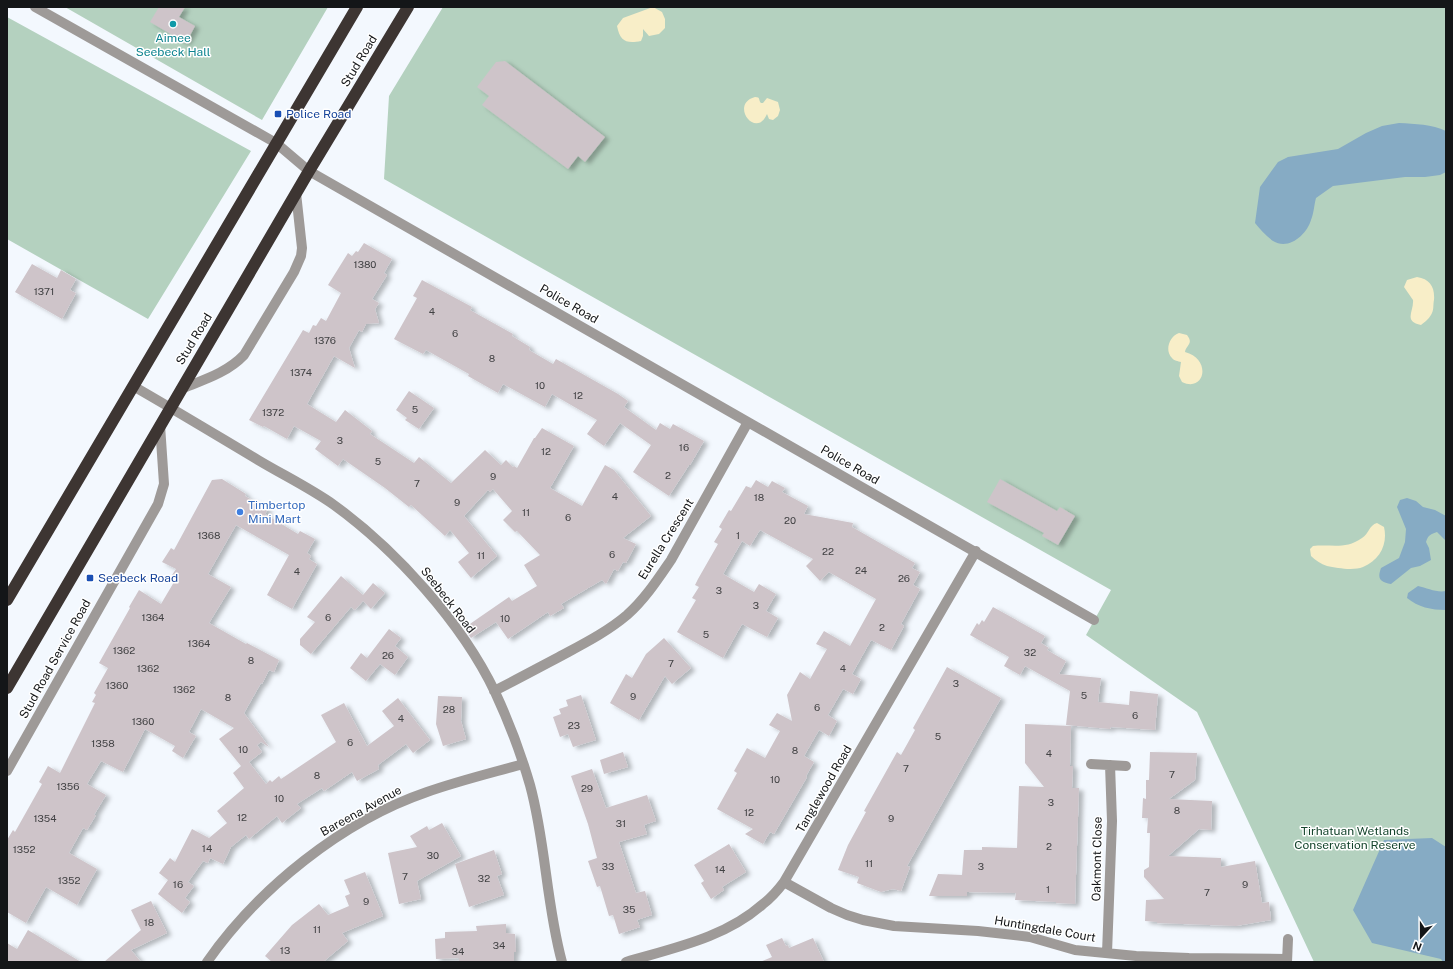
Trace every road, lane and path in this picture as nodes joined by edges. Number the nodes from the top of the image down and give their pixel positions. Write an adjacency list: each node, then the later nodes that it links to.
1 (35, 7): 4 (street, Police Road)
2 (357, 7): 4 (highway)
3 (408, 7): 5 (highway, Stud Road)
4 (276, 143): 5 (street, Police Road); 7 (highway)
5 (308, 171): 6 (highway, Stud Road); 10 (street, Police Road)
6 (296, 193): 8 (highway, Stud Road); 8 (street)
7 (133, 386): 9 (street, Seebeck Road); 13 (highway)
8 (181, 389): 9 (highway, Stud Road)
9 (170, 408): 11 (highway, Stud Road); 16 (street, Seebeck Road)
10 (748, 422): 12 (street, Police Road); 16 (street, Eurella Crescent)
11 (160, 425): 15 (highway, Stud Road); 21 (street, Stud Road Service Road)
12 (976, 551): 14 (street, Police Road); 22 (street, Tanglewood Road)
13 (7, 600)
14 (1094, 620)
15 (7, 688)
16 (494, 691): 17 (street, Seebeck Road)
17 (523, 764): 26 (street, Bareena Avenue); 27 (street, Seebeck Road)
18 (1091, 764): 19 (street)
19 (1110, 765): 20 (street); 24 (street, Oakmont Close)
20 (1126, 766)
21 (7, 771)
22 (784, 882): 24 (street, Huntingdale Court); 28 (street, Tanglewood Road)
23 (1288, 939): 25 (street, Huntingdale Court)
24 (1107, 953): 25 (street, Huntingdale Court)
25 (1287, 961)
26 (207, 962)
27 (562, 962)
28 (626, 962)

